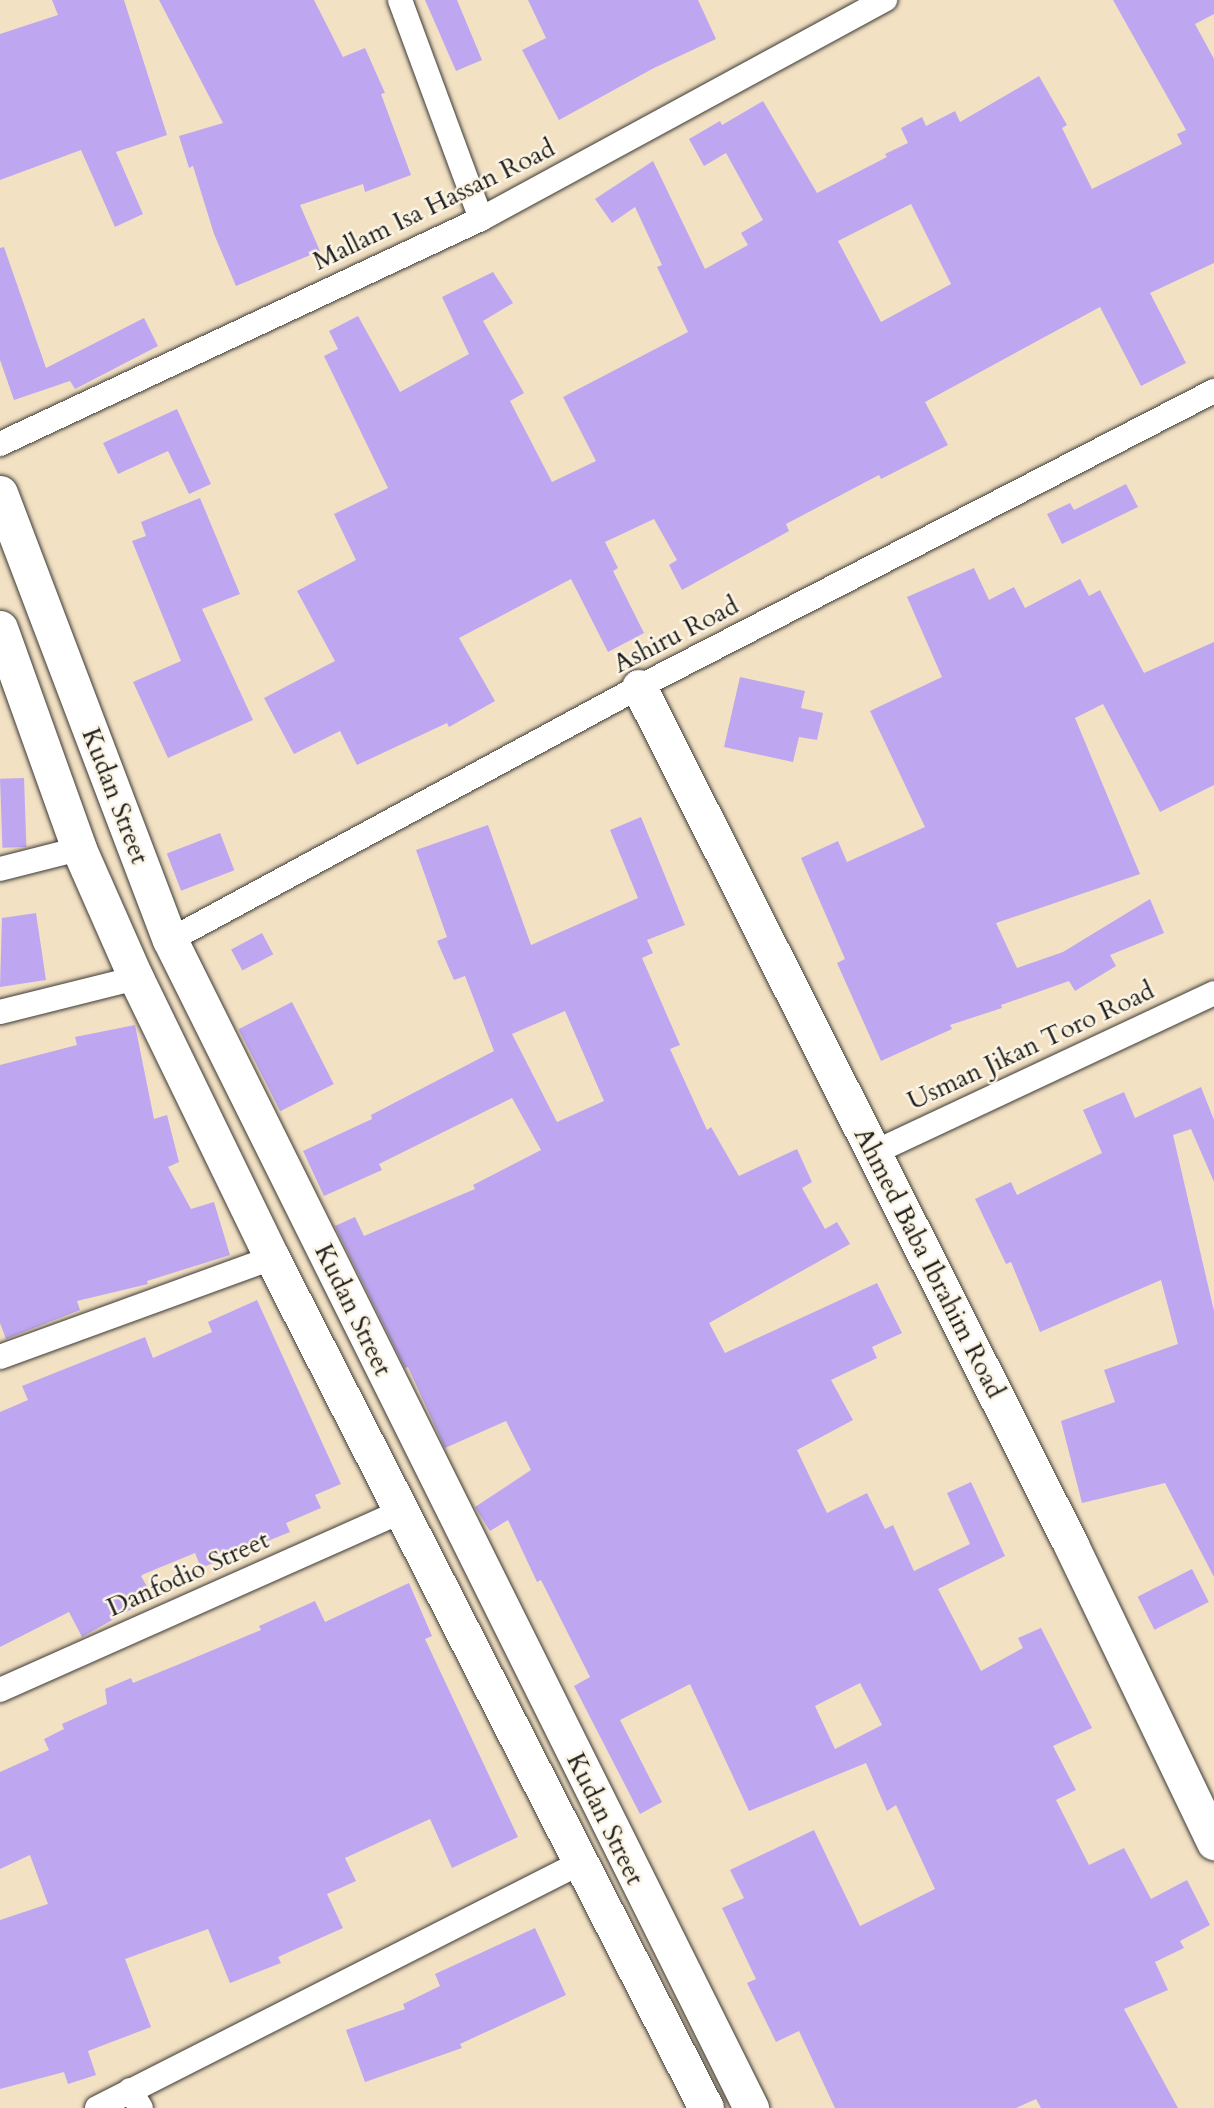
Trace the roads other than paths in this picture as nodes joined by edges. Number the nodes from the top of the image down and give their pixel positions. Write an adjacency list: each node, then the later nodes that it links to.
1 (400, 0): 3 (street)
2 (885, 0): 3 (street, Mallam Isa Hassan Road)
3 (481, 219): 5 (street, Mallam Isa Hassan Road)
4 (1214, 391): 9 (street, Ashiru Road)
5 (0, 444)
6 (0, 494): 7 (street, Kudan Street)
7 (9, 542): 12 (street, Kudan Street)
8 (0, 628): 10 (street)
9 (639, 687): 12 (street, Ashiru Road); 16 (street, Ahmed Baba Ibrahim Road)
10 (79, 849): 11 (street); 13 (street)
11 (0, 869)
12 (170, 940): 26 (street, Kudan Street)
13 (136, 978): 15 (street); 17 (street)
14 (1214, 993): 16 (street, Usman Jikan Toro Road)
15 (0, 1012)
16 (873, 1153): 21 (street, Ahmed Baba Ibrahim Road)
17 (272, 1258): 18 (street); 19 (street)
18 (0, 1357)
19 (400, 1512): 20 (street, Danfodio Street); 22 (street)
20 (0, 1690)
21 (1214, 1842)
22 (580, 1863): 23 (street); 25 (street)
23 (135, 2099): 24 (street)
24 (97, 2108)
25 (705, 2108)
26 (751, 2108)

